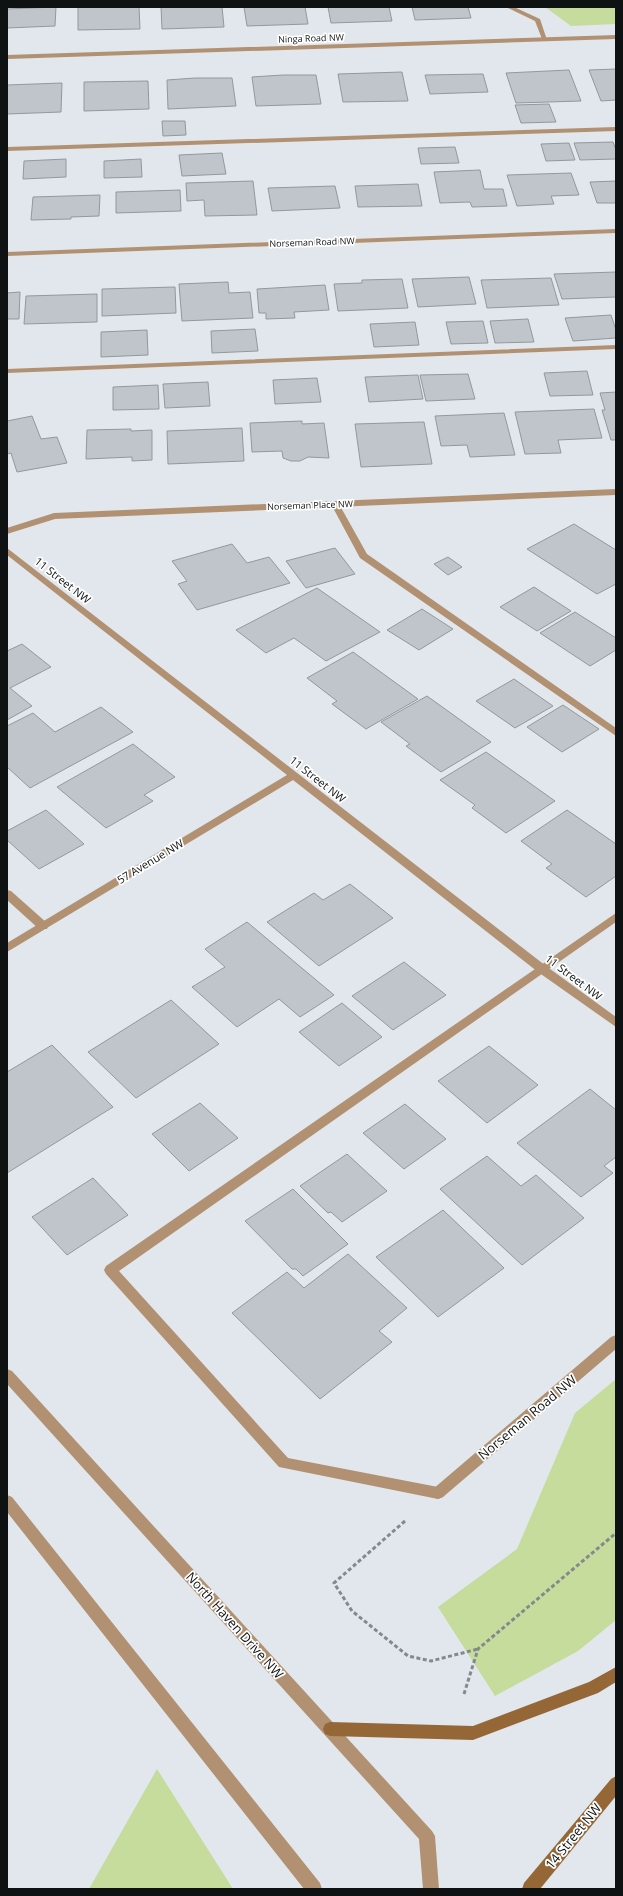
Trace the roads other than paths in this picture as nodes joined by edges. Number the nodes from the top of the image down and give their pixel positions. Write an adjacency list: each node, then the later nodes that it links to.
1 (509, 7): 3 (street)
2 (616, 37): 3 (street, Ninga Road NW)
3 (545, 40): 4 (street, Ninga Road NW)
4 (7, 57)
5 (616, 129): 6 (street)
6 (7, 149)
7 (616, 231): 8 (street, Norseman Road NW)
8 (7, 254)
9 (616, 347): 10 (street)
10 (7, 371)
11 (616, 492): 12 (street, Norseman Place NW)
12 (335, 504): 13 (street, Norseman Place NW); 15 (street)
13 (7, 531)
14 (7, 552): 16 (street, 11 Street NW)
15 (616, 732)
16 (294, 775): 19 (street, 57 Avenue NW); 21 (street, 11 Street NW)
17 (7, 894): 19 (street)
18 (616, 917): 21 (street)
19 (43, 926): 20 (street, 57 Avenue NW)
20 (7, 948)
21 (542, 969): 22 (street, 11 Street NW); 23 (street, Norseman Road NW)
22 (616, 1023)
23 (616, 1341)
24 (7, 1375): 27 (street, North Haven Drive NW)
25 (7, 1501): 29 (street)
26 (616, 1674): 27 (main road)
27 (330, 1728): 30 (street, North Haven Drive NW)
28 (616, 1784): 31 (main road, 14 Street NW)
29 (314, 1889)
30 (430, 1889)
31 (530, 1889)

